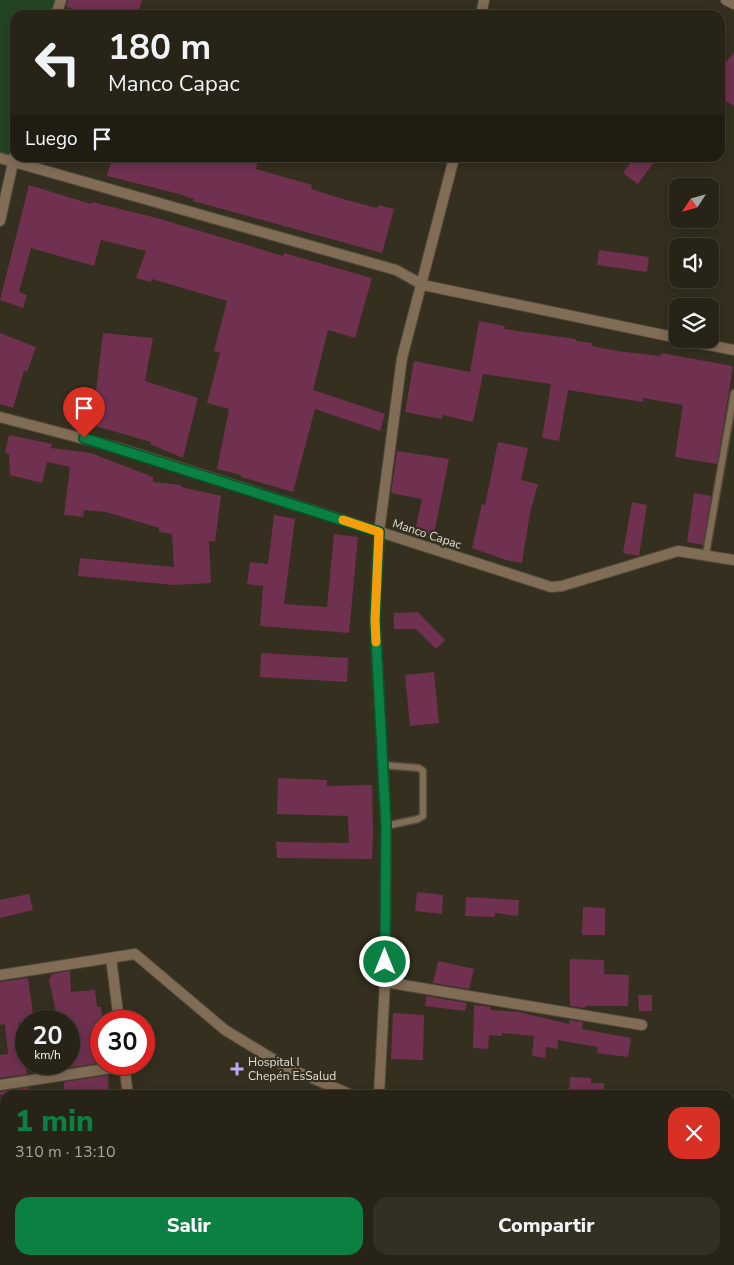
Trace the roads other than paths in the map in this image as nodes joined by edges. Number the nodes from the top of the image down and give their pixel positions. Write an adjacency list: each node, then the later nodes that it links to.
1 (726, 0): 2 (street)
2 (734, 4)
3 (13, 162): 6 (street)
4 (28, 162): 7 (street)
5 (453, 162): 7 (street)
6 (0, 220)
7 (422, 285): 8 (street); 13 (street)
8 (669, 336)
9 (719, 347): 10 (street)
10 (734, 350)
11 (734, 393): 14 (lane)
12 (0, 417): 13 (street, Manco Capac)
13 (379, 532): 14 (street, Manco Capac); 16 (street)
14 (706, 554): 15 (street, Manco Capac)
15 (734, 560)
16 (382, 765): 17 (street); 17 (lane)
17 (386, 826): 20 (street)
18 (112, 958): 19 (street); 21 (street); 27 (street)
19 (0, 975)
20 (385, 982): 22 (street); 28 (street)
21 (118, 1010)
22 (642, 1025)
23 (90, 1070): 25 (street)
24 (125, 1075): 26 (street)
25 (0, 1084)
26 (127, 1090)
27 (340, 1090)
28 (379, 1090)

